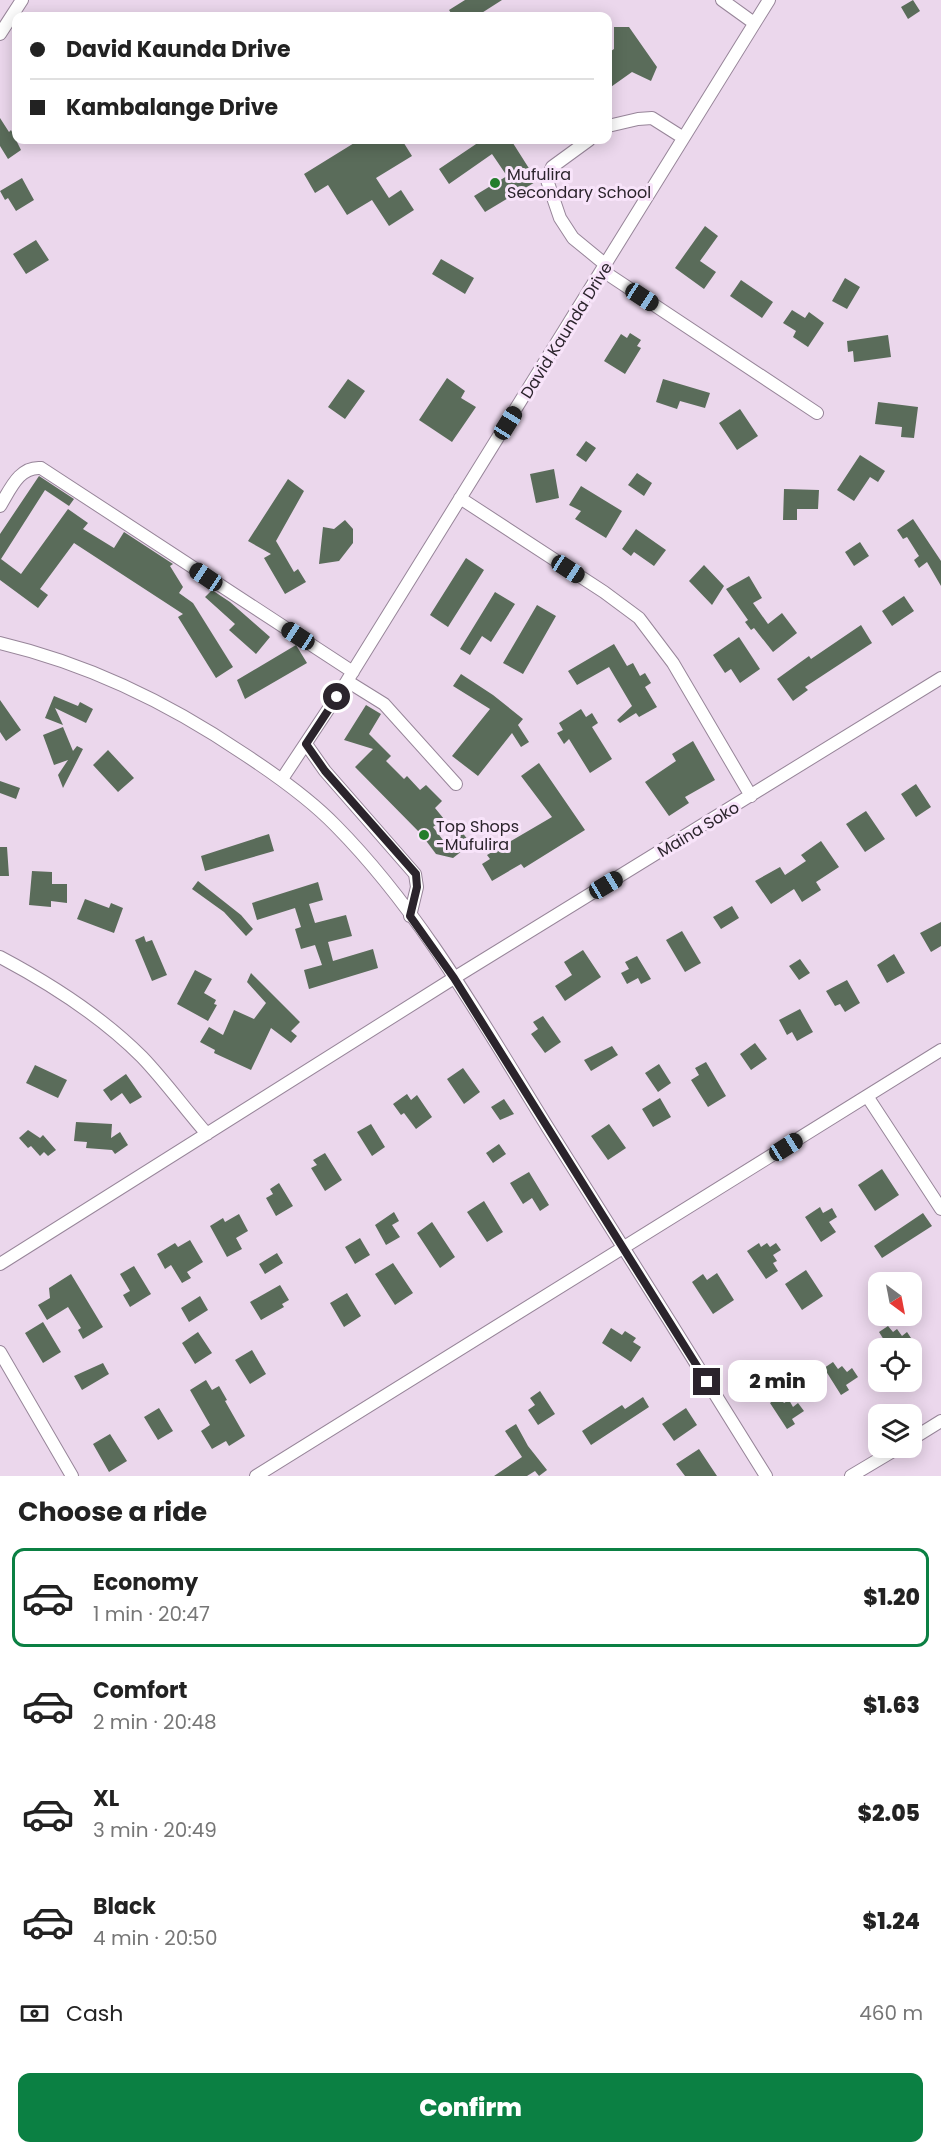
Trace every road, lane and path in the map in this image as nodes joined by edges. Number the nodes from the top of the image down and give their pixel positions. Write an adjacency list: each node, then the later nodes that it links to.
1 (722, 0): 4 (street)
2 (769, 0): 4 (street, David Kaunda Drive)
3 (12, 15): 5 (street)
4 (754, 23): 7 (street, David Kaunda Drive)
5 (0, 34)
6 (612, 125): 7 (street)
7 (682, 137): 9 (street, David Kaunda Drive)
8 (583, 144): 9 (street)
9 (605, 268): 10 (street); 11 (street, David Kaunda Drive)
10 (817, 413)
11 (460, 498): 14 (street, David Kaunda Drive); 19 (street)
12 (0, 506): 14 (street)
13 (0, 643): 17 (street)
14 (350, 677): 16 (street, David Kaunda Drive); 18 (street)
15 (941, 678): 19 (street, Maina Soko)
16 (306, 744): 17 (street, David Kaunda Drive); 20 (street)
17 (282, 779): 20 (street)
18 (456, 784)
19 (751, 796): 22 (street, Maina Soko)
20 (410, 916): 22 (street)
21 (0, 957): 25 (street)
22 (454, 978): 25 (street, Maina Soko); 27 (street)
23 (941, 1050): 24 (street)
24 (867, 1096): 26 (street); 27 (street)
25 (207, 1134): 28 (street, Maina Soko)
26 (941, 1209)
27 (625, 1249): 34 (street); 35 (street)
28 (0, 1264)
29 (0, 1352): 33 (street)
30 (941, 1421): 31 (street)
31 (922, 1433)
32 (881, 1458): 36 (street)
33 (72, 1476)
34 (256, 1476)
35 (766, 1476)
36 (851, 1476)

